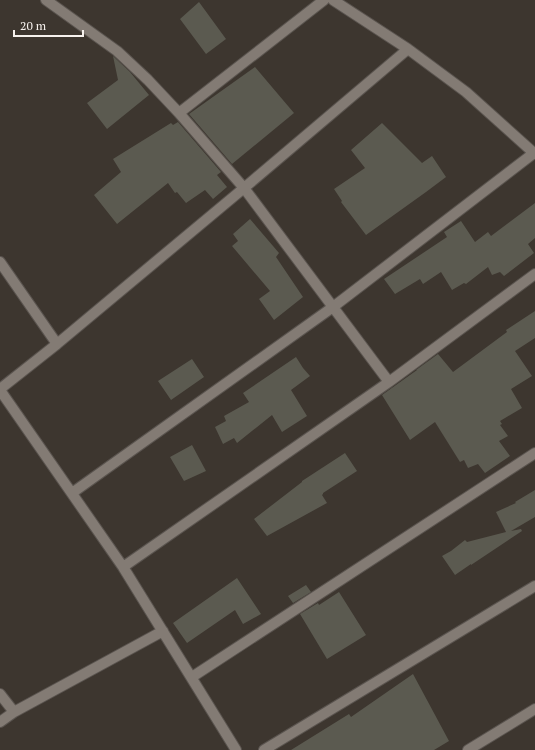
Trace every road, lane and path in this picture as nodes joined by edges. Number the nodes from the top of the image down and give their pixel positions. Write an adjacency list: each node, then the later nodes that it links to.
1 (46, 0): 5 (street)
2 (324, 0): 5 (street)
3 (333, 0): 4 (street)
4 (408, 50): 6 (street); 7 (street)
5 (179, 113): 7 (street)
6 (534, 154): 10 (street)
7 (244, 188): 10 (street); 11 (street)
8 (0, 262): 11 (street)
9 (535, 274): 12 (street)
10 (333, 307): 12 (street); 15 (street)
11 (57, 344): 13 (street)
12 (389, 382): 16 (street)
13 (0, 390): 15 (street)
14 (535, 453): 19 (street)
15 (72, 494): 16 (street)
16 (123, 567): 18 (street)
17 (535, 586): 25 (street)
18 (163, 631): 19 (street); 22 (street)
19 (192, 678): 24 (street)
20 (0, 694): 22 (street)
21 (535, 708): 26 (street)
22 (14, 712): 23 (street)
23 (0, 722)
24 (236, 750)
25 (264, 750)
26 (468, 750)

